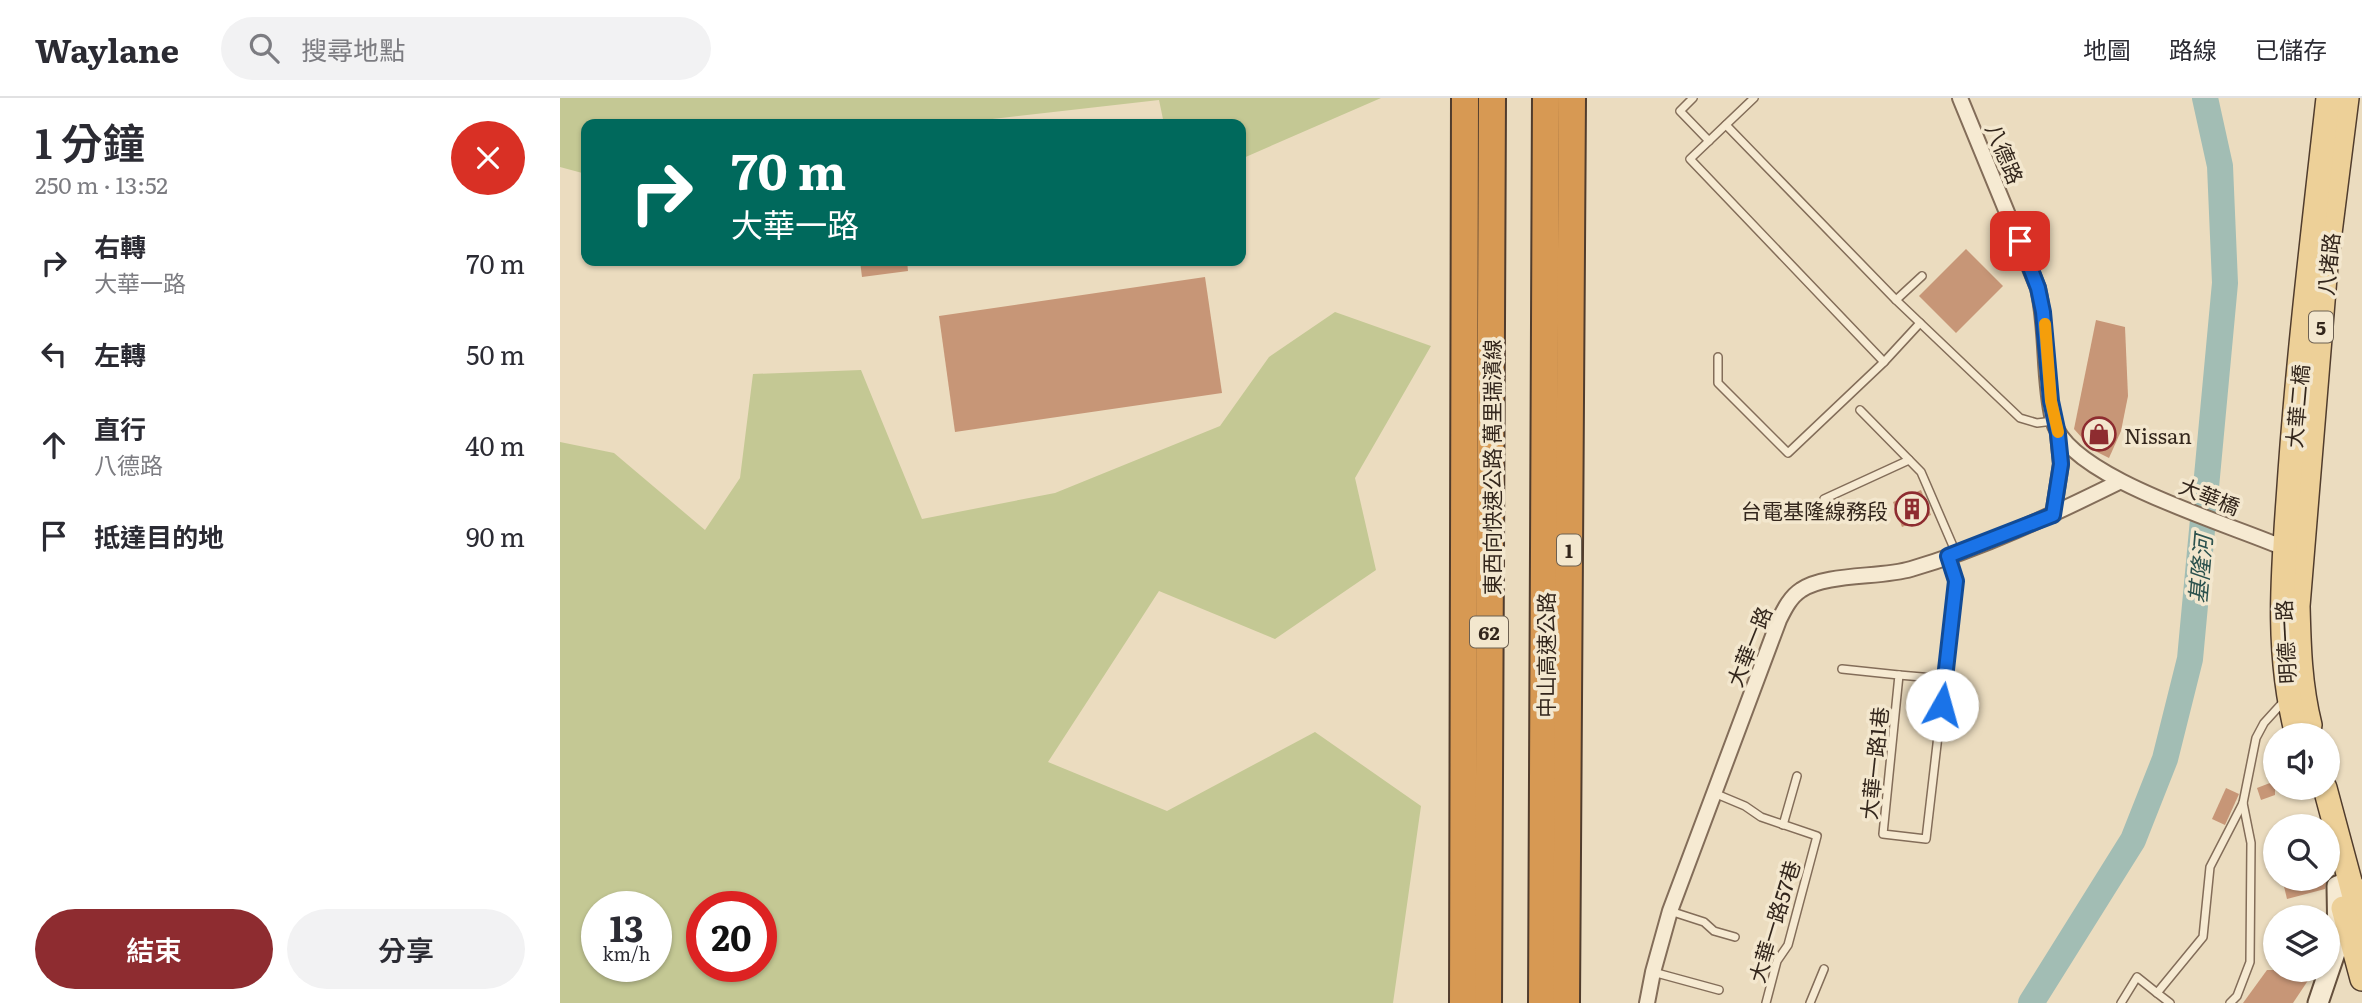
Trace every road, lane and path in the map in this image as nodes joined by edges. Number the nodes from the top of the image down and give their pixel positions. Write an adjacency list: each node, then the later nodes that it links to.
1 (1465, 98): 46 (highway, 東西向快速公路 萬里瑞濱線 / 62)
2 (1492, 98): 47 (highway, 東西向快速公路 萬里瑞濱線 / 62)
3 (1572, 98): 49 (highway, 中山高速公路 / 1)
4 (1693, 98): 11 (lane)
5 (1754, 98): 10 (lane)
6 (1960, 98): 18 (street, 八德路)
7 (2328, 98): 23 (main road, 大華二橋 / 5)
8 (2347, 98): 23 (main road, 八堵路 / 5)
9 (1546, 104): 48 (highway, 中山高速公路 / 1)
10 (1726, 125): 11 (lane); 13 (lane)
11 (1709, 141): 16 (lane)
12 (1922, 276): 13 (lane)
13 (1896, 300): 14 (lane)
14 (1920, 323): 16 (lane); 18 (lane)
15 (1718, 357): 16 (lane)
16 (1884, 362)
17 (1860, 411): 19 (lane, 大華一路1巷)
18 (2056, 427): 20 (street); 22 (street, 八德路)
19 (1909, 460): 21 (lane); 24 (lane, 大華一路1巷)
20 (2119, 482): 22 (street, 大華一路); 23 (street, 大華橋)
21 (1824, 499)
22 (2053, 515): 24 (street, 大華一路)
23 (2293, 552): 28 (main road, 明德一路 / 5); 30 (main road, 明德一路 / 5)
24 (1952, 555): 27 (lane, 大華一路1巷); 32 (street, 大華一路)
25 (1842, 668): 26 (lane)
26 (1899, 675): 27 (lane); 27 (lane, 大華一路1巷)
27 (1945, 679)
28 (2287, 698): 29 (main road, 明德一路 / 5); 34 (lane)
29 (2294, 723)
30 (2309, 723)
31 (1797, 776): 35 (lane)
32 (1713, 793): 35 (lane, 大華一路57巷); 38 (street, 大華一路)
33 (2328, 800): 37 (main road)
34 (2243, 803): 45 (lane); 55 (lane)
35 (1783, 825): 51 (lane, 大華一路57巷)
36 (2340, 871): 37 (main road)
37 (2350, 887): 39 (main road); 43 (main road); 56 (street)
38 (1670, 911): 40 (lane); 42 (street, 大華一路)
39 (2362, 926)
40 (1735, 937)
41 (1824, 969): 52 (lane)
42 (1653, 972): 44 (lane); 50 (street, 大華一路)
43 (2362, 979)
44 (1719, 990)
45 (2157, 993): 53 (lane); 54 (lane)
46 (1463, 1003)
47 (1488, 1003)
48 (1542, 1003)
49 (1566, 1003)
50 (1647, 1003)
51 (1766, 1003)
52 (1810, 1003)
53 (2121, 1003)
54 (2169, 1003)
55 (2231, 1003)
56 (2318, 1003)

